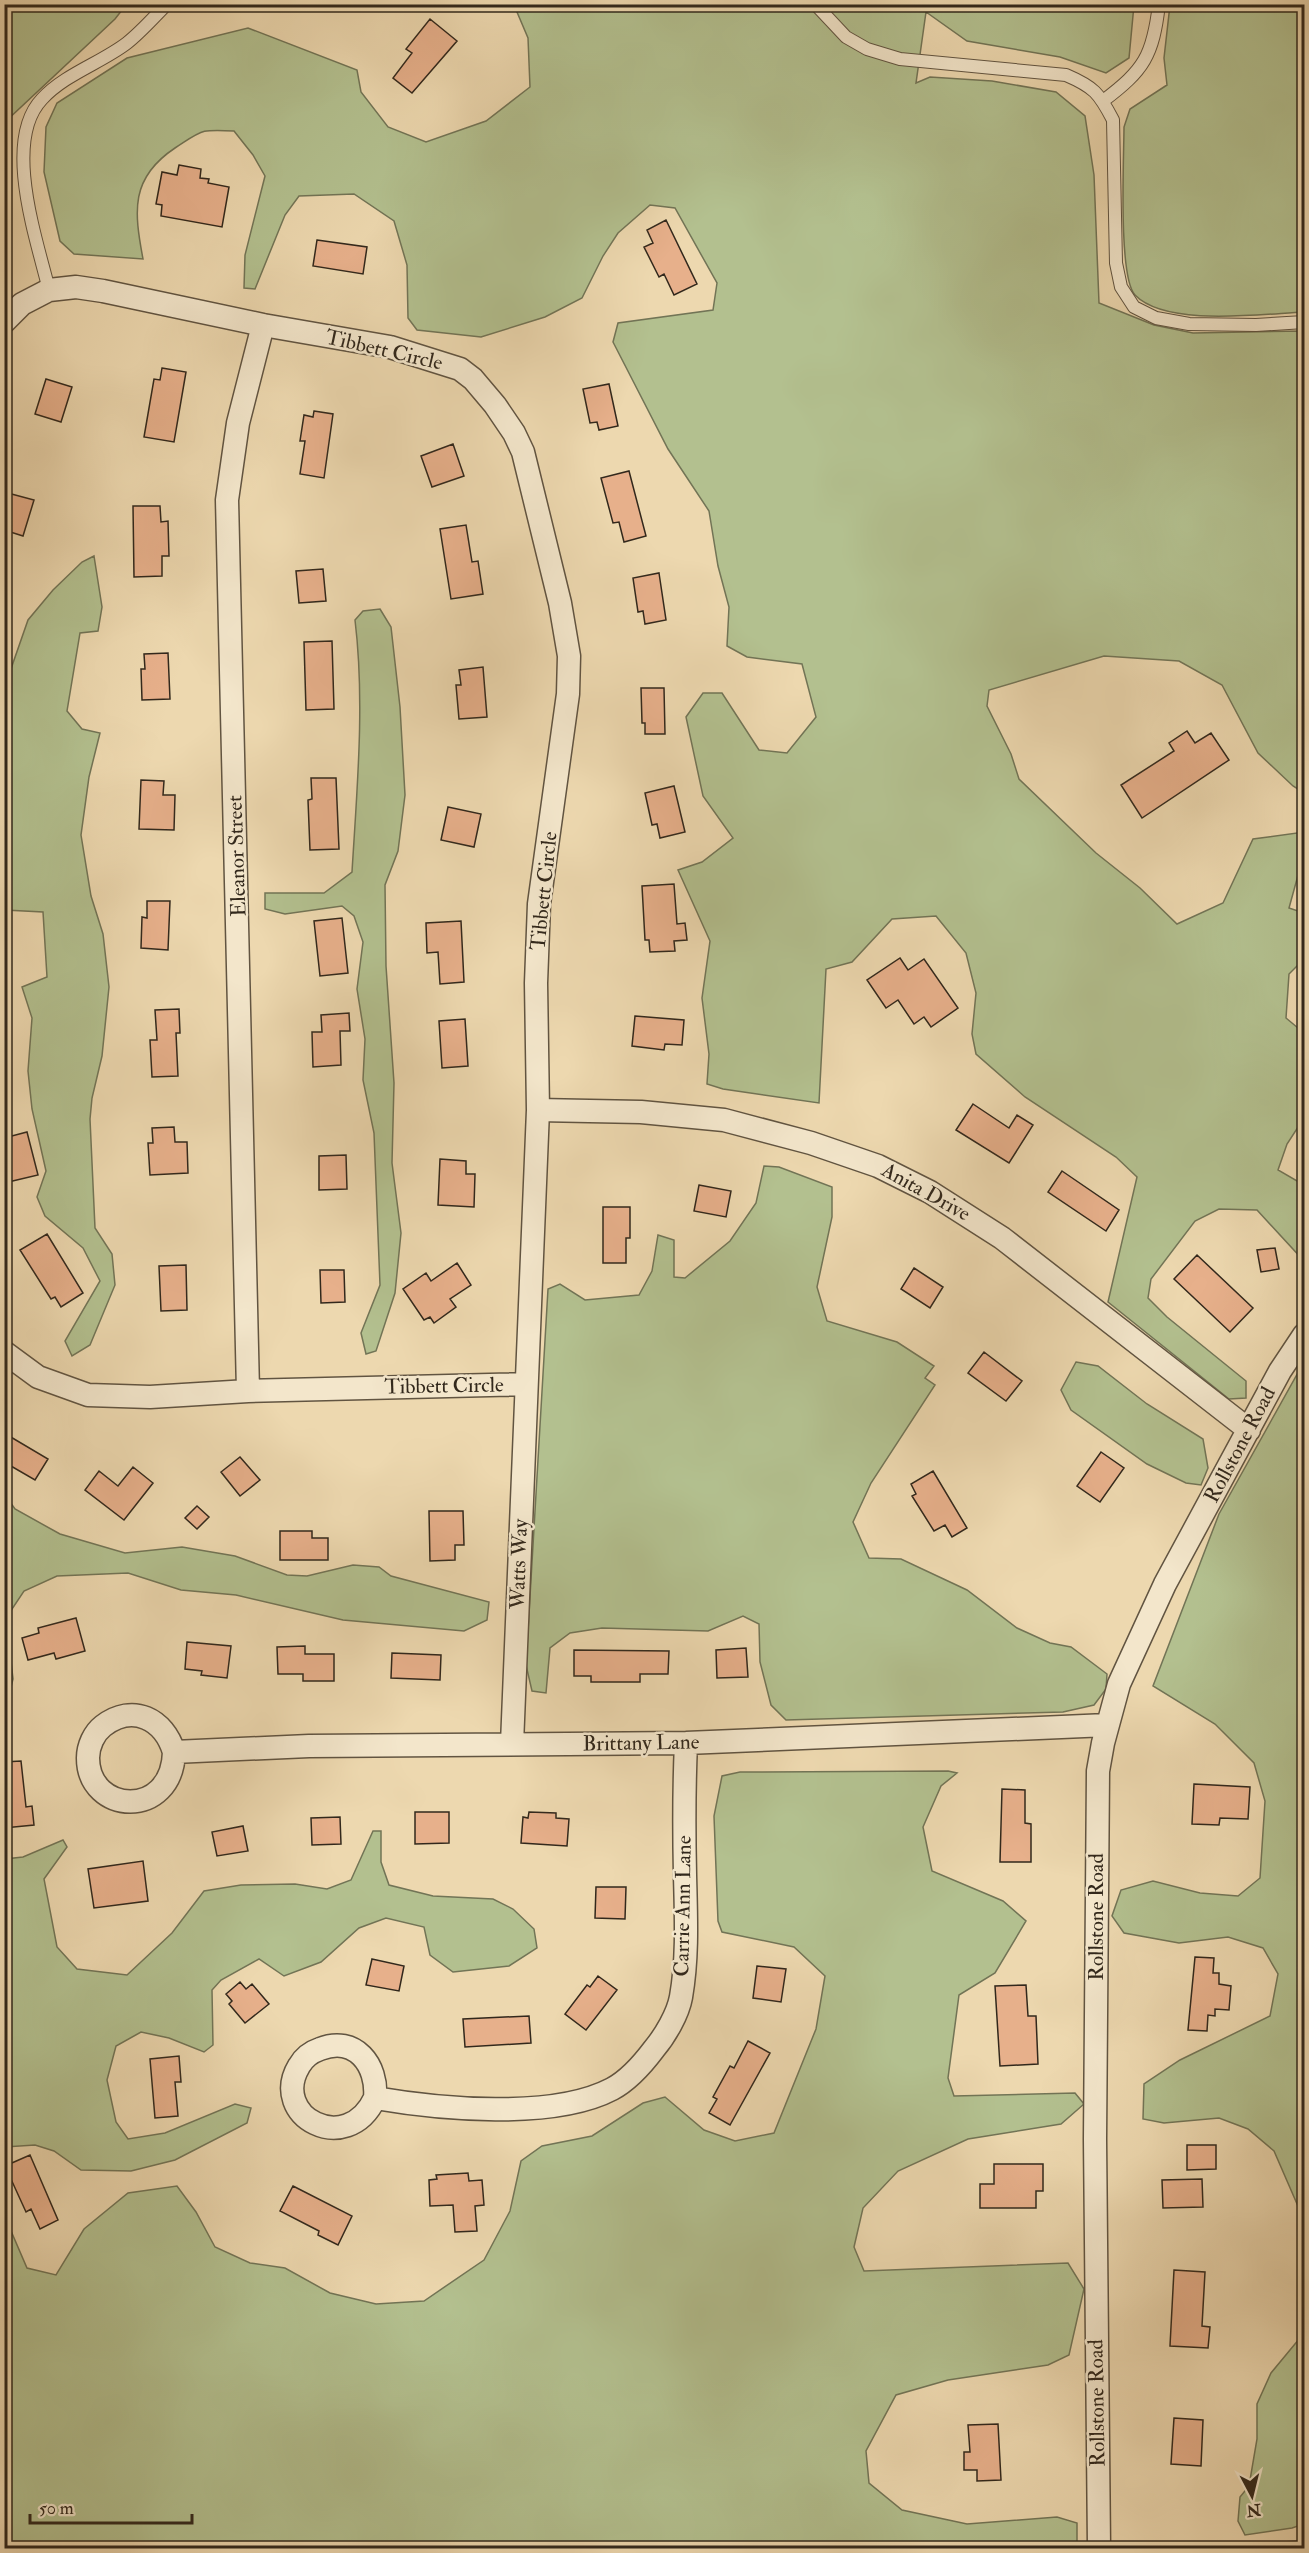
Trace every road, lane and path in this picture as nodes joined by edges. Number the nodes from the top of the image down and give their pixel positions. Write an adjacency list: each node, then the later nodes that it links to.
1 (167, 4): 5 (lane)
2 (815, 4): 4 (lane)
3 (1159, 4): 4 (lane)
4 (1103, 101): 7 (lane)
5 (49, 290): 6 (street, Tibbett Circle); 8 (street, Tibbett Circle)
6 (4, 322)
7 (1305, 322)
8 (263, 325): 9 (street, Tibbett Circle); 13 (street, Eleanor Street)
9 (538, 1110): 12 (street, Tibbett Circle); 14 (street, Anita Drive)
10 (1305, 1335): 14 (street, Rollstone Road)
11 (4, 1352): 13 (street, Tibbett Circle)
12 (526, 1384): 13 (street, Tibbett Circle); 17 (street, Watts Way)
13 (248, 1391)
14 (1249, 1430): 15 (street, Rollstone Road)
15 (1107, 1725): 16 (street, Brittany Lane); 21 (street, Rollstone Road)
16 (686, 1743): 17 (street, Brittany Lane); 19 (street, Carrie Ann Lane)
17 (512, 1744): 18 (street, Brittany Lane)
18 (174, 1752)
19 (375, 2098)
20 (1305, 2547): 22 (lane)
21 (1099, 2548)
22 (1287, 2548)

